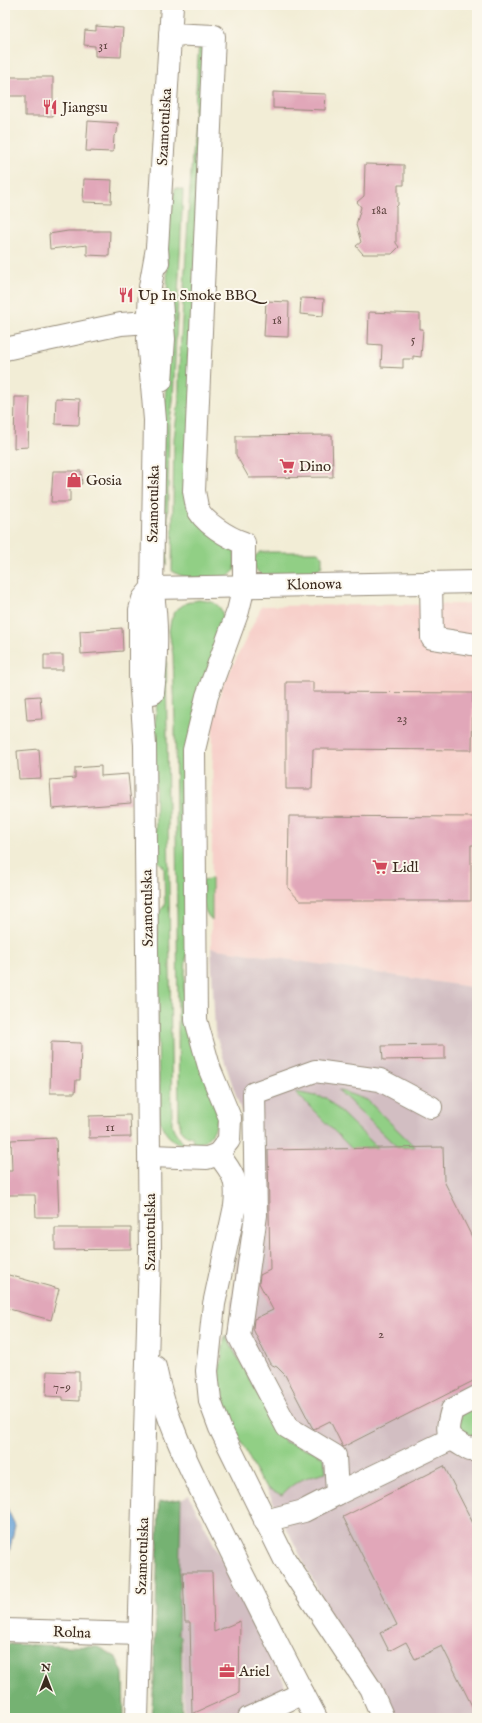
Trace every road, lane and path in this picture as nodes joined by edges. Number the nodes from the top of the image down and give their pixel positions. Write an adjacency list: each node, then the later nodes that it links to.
1 (172, 5): 2 (street, Szamotulska)
2 (170, 34): 3 (street, Szamotulska); 7 (street)
3 (155, 321): 4 (street); 8 (street, Szamotulska)
4 (5, 349)
5 (431, 582): 6 (street, Klonowa); 7 (street, Klonowa); 9 (street)
6 (477, 582)
7 (244, 586): 8 (street, Klonowa); 11 (street)
8 (152, 588): 12 (street, Szamotulska)
9 (477, 645)
10 (431, 1107): 17 (street)
11 (218, 1154): 12 (street); 18 (street)
12 (150, 1156): 13 (street, Szamotulska)
13 (148, 1323): 20 (street, Szamotulska); 21 (street)
14 (477, 1397): 15 (street)
15 (451, 1439): 16 (street); 17 (street)
16 (477, 1447)
17 (337, 1494): 18 (street)
18 (266, 1520): 25 (street)
19 (5, 1630): 20 (street, Rolna)
20 (140, 1634): 22 (street, Szamotulska)
21 (302, 1693): 23 (street); 24 (street)
22 (137, 1718)
23 (249, 1718)
24 (316, 1718)
25 (384, 1718)

